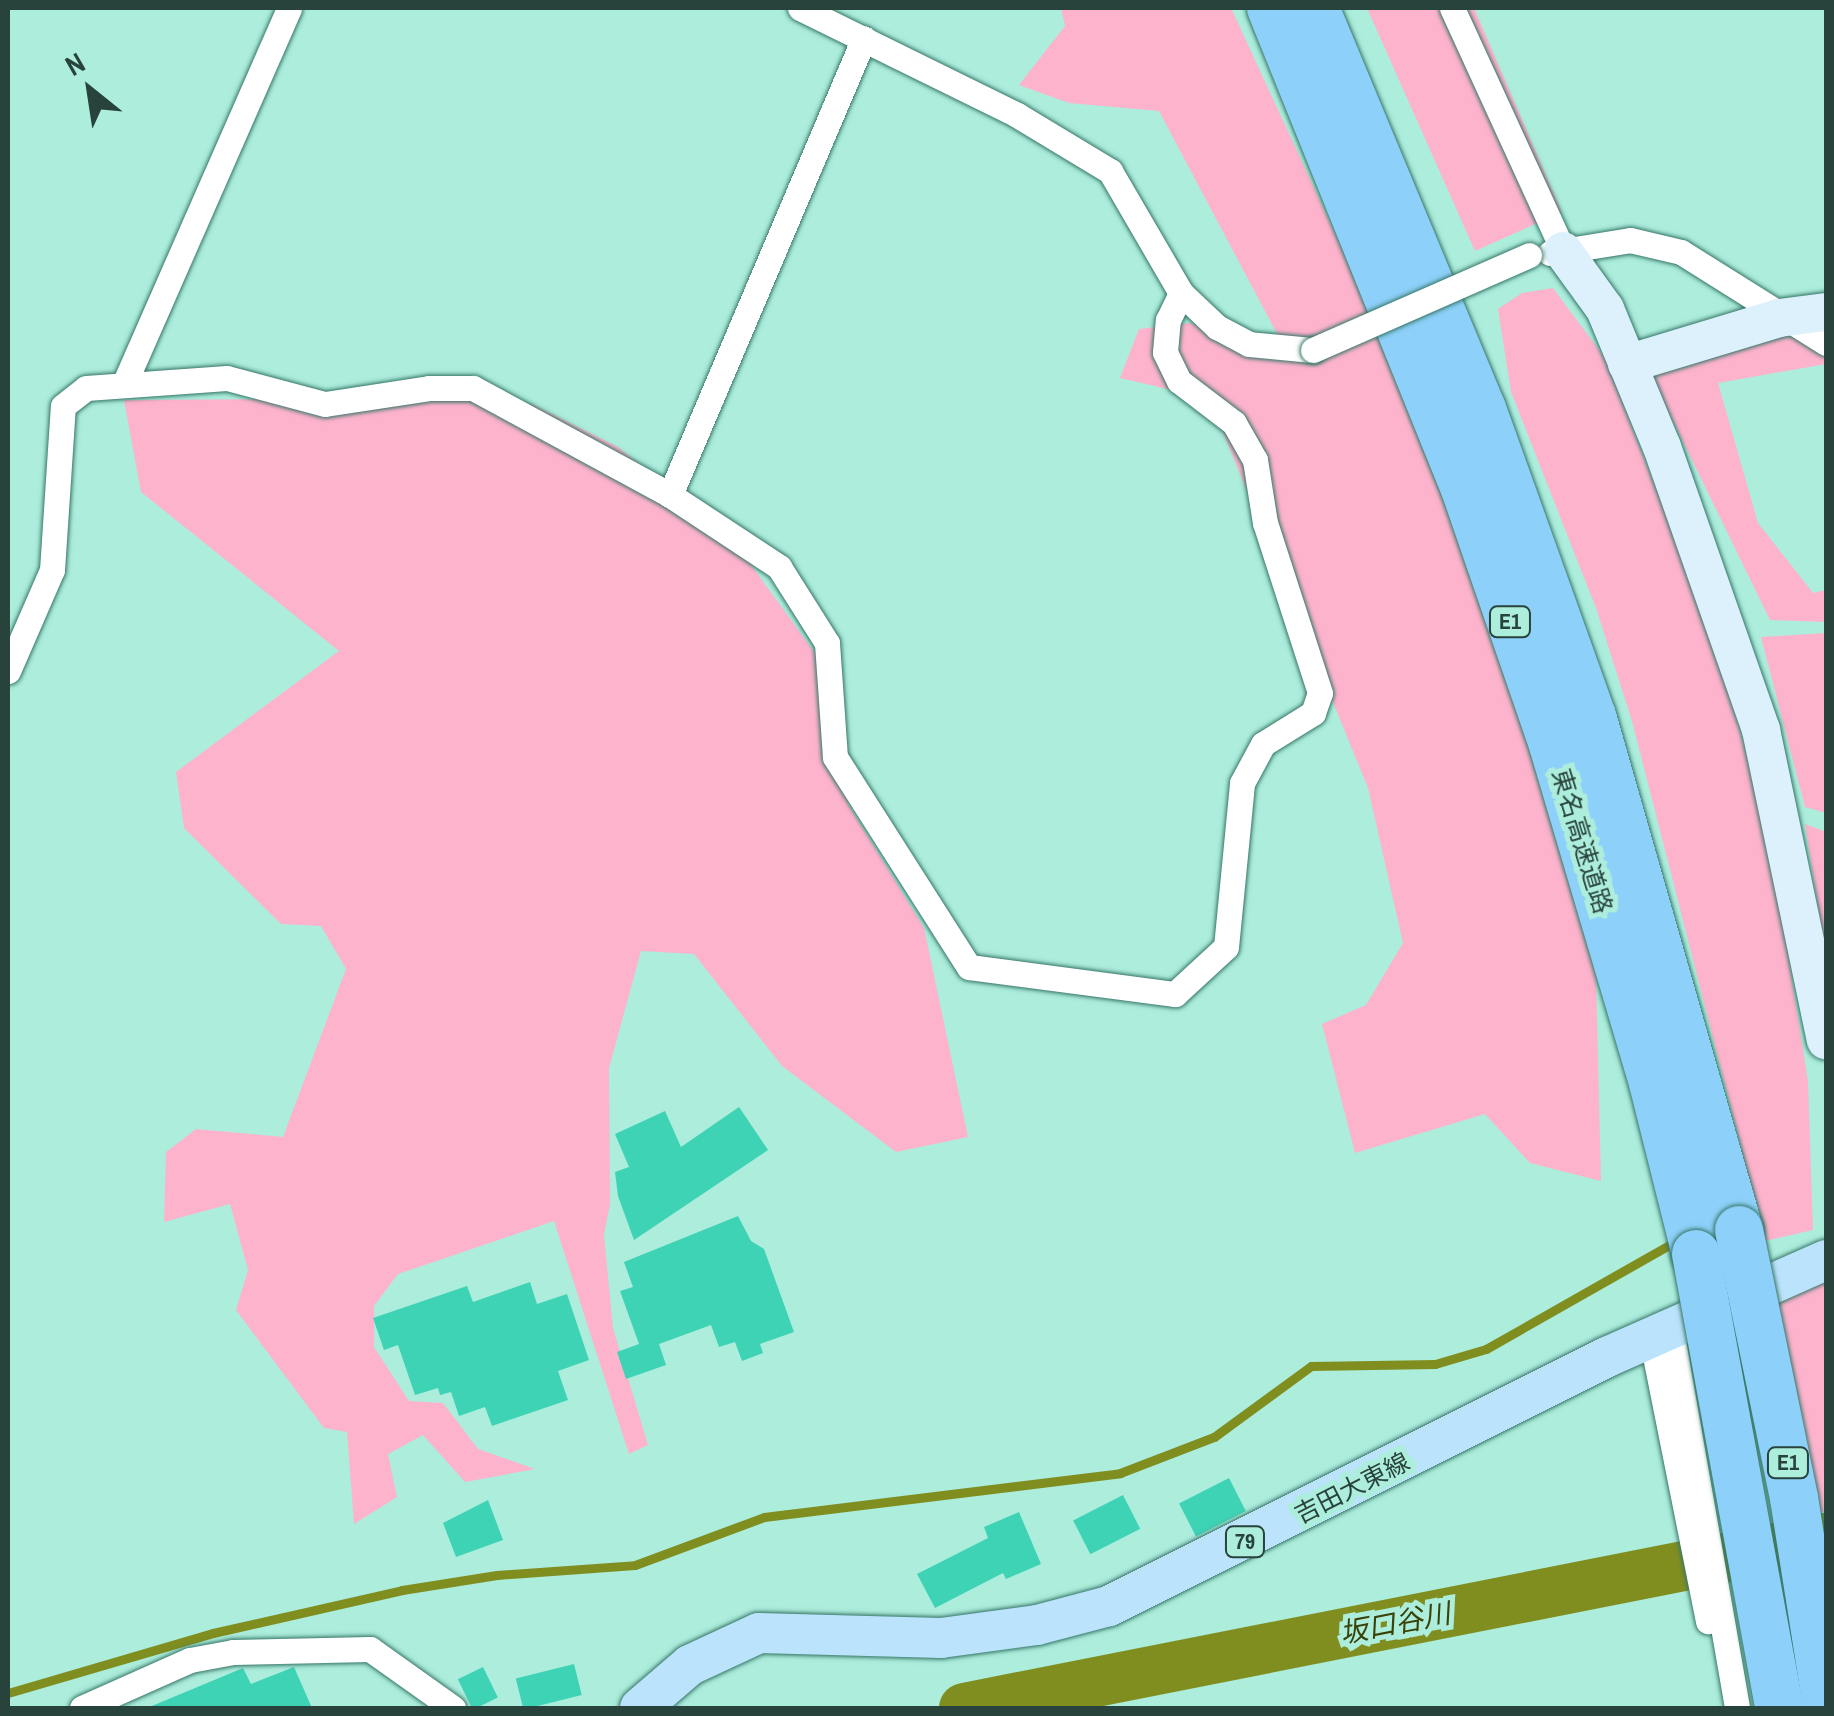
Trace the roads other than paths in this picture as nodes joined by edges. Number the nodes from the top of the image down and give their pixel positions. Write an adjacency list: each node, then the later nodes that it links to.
1 (290, 8): 13 (street)
2 (800, 8): 6 (street)
3 (1270, 8): 26 (highway, 東名高速道路 / E1, bridge)
4 (1315, 8): 20 (highway, 東名高速道路 / E1, bridge)
5 (1452, 8): 7 (street)
6 (864, 38): 8 (street); 14 (street)
7 (1546, 253): 8 (street, bridge); 10 (street); 12 (street)
8 (1181, 293): 14 (street)
9 (1826, 312): 10 (street)
10 (1784, 317): 11 (street); 12 (street)
11 (1826, 344)
12 (1627, 364): 16 (street)
13 (126, 382): 14 (street); 15 (street)
14 (670, 496)
15 (8, 671)
16 (1826, 1040)
17 (1826, 1260): 18 (main road, 吉田大東線 / 79)
18 (1661, 1332): 19 (street); 19 (street); 21 (main road, 吉田大東線 / 79)
19 (1717, 1625): 24 (street); 25 (street)
20 (1826, 1699)
21 (637, 1705)
22 (82, 1708): 23 (street)
23 (453, 1708)
24 (1721, 1708)
25 (1737, 1708)
26 (1779, 1708)

